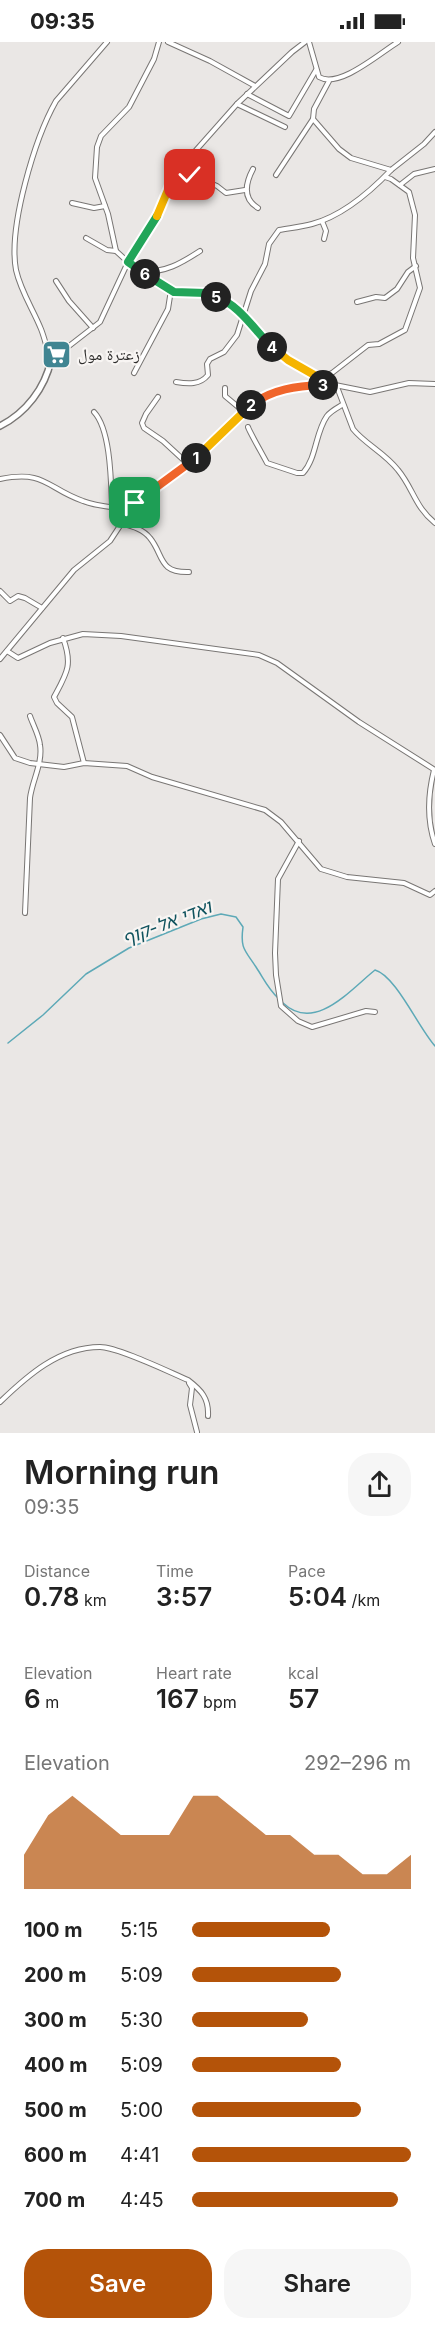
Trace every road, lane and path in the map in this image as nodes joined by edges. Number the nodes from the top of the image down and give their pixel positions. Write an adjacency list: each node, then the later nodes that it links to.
1 (107, 42): 38 (street)
2 (159, 42): 23 (street)
3 (168, 42): 8 (street)
4 (307, 42): 6 (street); 8 (street)
5 (398, 42): 7 (street)
6 (316, 70): 7 (street); 9 (street)
7 (329, 81): 11 (street)
8 (255, 86): 9 (street)
9 (247, 94): 10 (street)
10 (237, 104): 12 (street); 15 (street)
11 (312, 119): 17 (street); 18 (street)
12 (285, 127)
13 (435, 132): 17 (street)
14 (435, 169): 20 (street)
15 (179, 170): 21 (street); 30 (street)
16 (253, 170): 21 (street)
17 (391, 170): 19 (street)
18 (276, 175)
19 (384, 177): 20 (street); 25 (street)
20 (400, 185): 31 (street)
21 (245, 190): 24 (street)
22 (72, 203): 23 (street)
23 (105, 206): 28 (street)
24 (258, 208)
25 (322, 221): 27 (street); 36 (street)
26 (86, 238): 28 (street)
27 (324, 239)
28 (116, 250): 30 (street)
29 (200, 251): 32 (street)
30 (128, 262): 32 (street); 37 (street)
31 (416, 266): 35 (street); 40 (street)
32 (141, 272): 34 (street)
33 (56, 281): 37 (street)
34 (171, 290): 36 (street); 39 (street)
35 (357, 302)
36 (243, 315): 40 (street); 41 (street)
37 (93, 328): 38 (street)
38 (51, 360): 50 (street)
39 (134, 373)
40 (319, 379): 42 (street)
41 (176, 382)
42 (330, 384): 44 (street); 48 (street)
43 (435, 384): 44 (street)
44 (337, 387): 47 (street)
45 (225, 388): 48 (street)
46 (158, 397): 52 (street)
47 (342, 405): 51 (street); 57 (street)
48 (243, 411): 52 (street)
49 (94, 412): 54 (street)
50 (0, 426)
51 (248, 427)
52 (189, 465): 55 (street)
53 (0, 479): 54 (street)
54 (112, 507): 55 (street)
55 (130, 510): 56 (street)
56 (121, 523): 58 (street); 60 (street)
57 (435, 523)
58 (189, 572)
59 (0, 591): 60 (street)
60 (42, 608): 62 (street)
61 (63, 638): 62 (street); 66 (street); 68 (street)
62 (7, 651): 63 (street)
63 (0, 659)
64 (30, 716): 67 (street)
65 (0, 735): 67 (street)
66 (84, 763): 67 (street); 69 (street)
67 (38, 765): 72 (street)
68 (435, 770): 70 (street)
69 (298, 841): 71 (street); 73 (street)
70 (435, 844)
71 (435, 891)
72 (25, 913)
73 (375, 1012)
74 (188, 1380): 75 (street); 76 (street); 77 (street)
75 (0, 1402)
76 (208, 1416)
77 (197, 1432)

